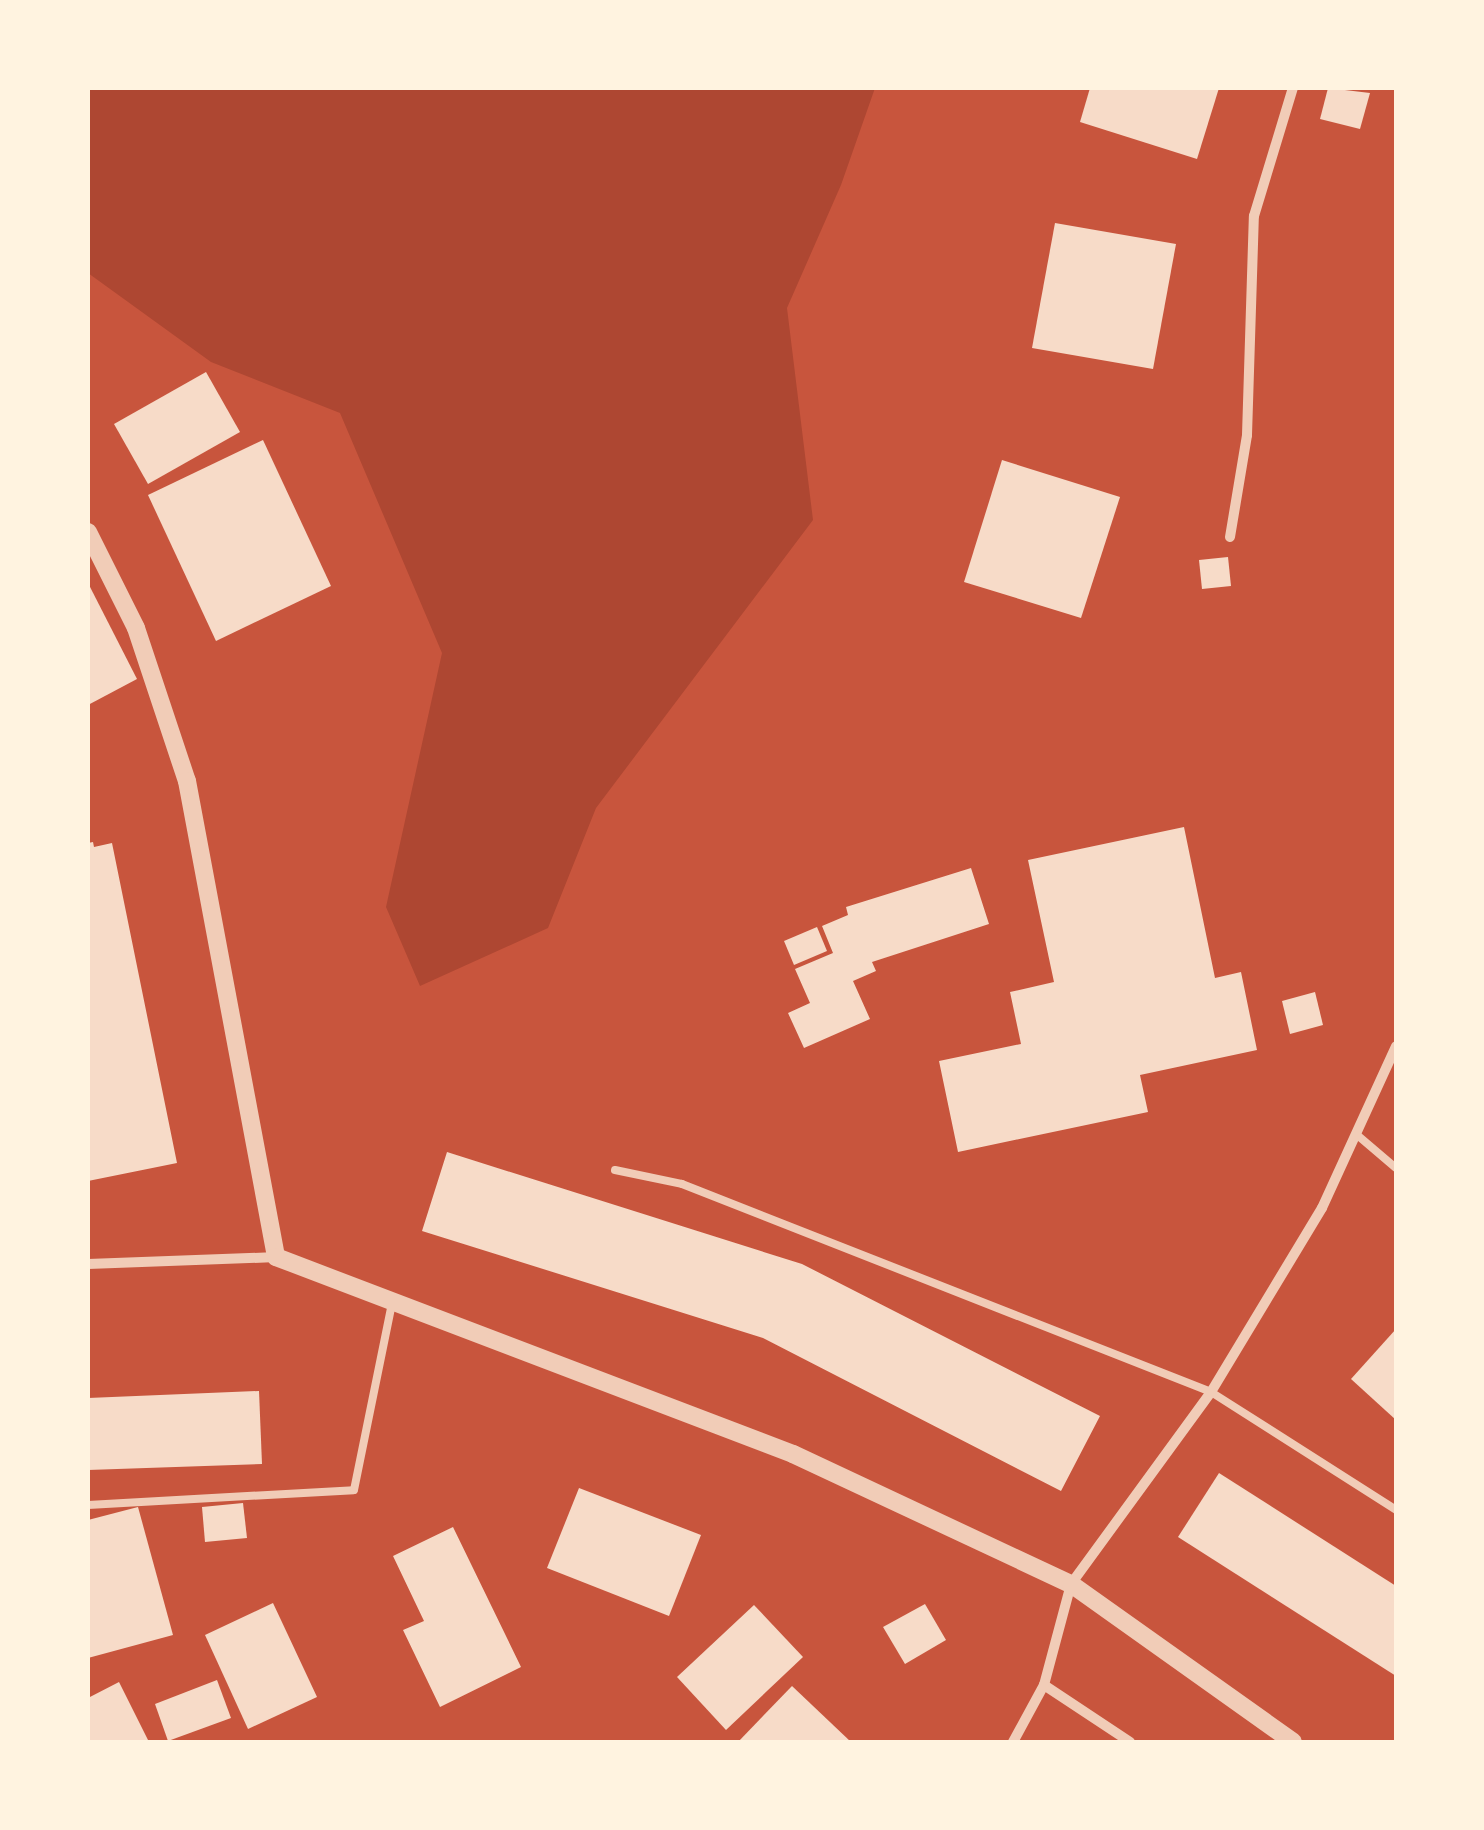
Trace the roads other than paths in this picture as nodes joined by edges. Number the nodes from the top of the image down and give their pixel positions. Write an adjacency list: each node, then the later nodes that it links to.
1 (1293, 88): 3 (street)
2 (88, 532): 8 (street)
3 (1230, 537)
4 (1396, 1046): 5 (street)
5 (1356, 1134): 6 (lane); 11 (street)
6 (1396, 1168)
7 (614, 1170): 11 (lane)
8 (276, 1257): 9 (street); 10 (street)
9 (88, 1264)
10 (392, 1303): 12 (lane); 14 (street)
11 (1211, 1392): 13 (lane); 14 (street)
12 (88, 1505)
13 (1396, 1510)
14 (1071, 1584): 15 (street); 18 (street)
15 (1044, 1685): 16 (street); 17 (street)
16 (1014, 1742)
17 (1130, 1742)
18 (1293, 1742)

